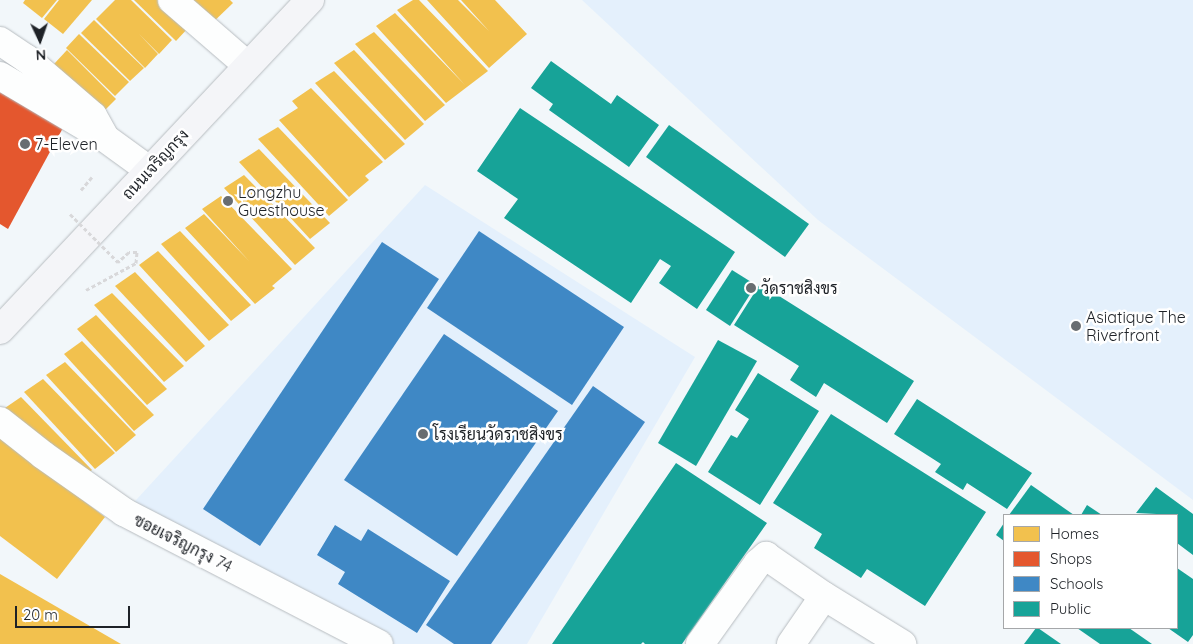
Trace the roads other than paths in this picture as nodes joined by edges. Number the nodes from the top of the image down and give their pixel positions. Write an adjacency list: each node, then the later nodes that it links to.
1 (172, 0): 4 (street)
2 (310, 0): 4 (main road, ถนนเจริญกรุง)
3 (0, 41): 6 (street)
4 (248, 65): 7 (main road, ถนนเจริญกรุง)
5 (0, 76): 6 (street)
6 (105, 138): 7 (street)
7 (149, 170): 8 (main road, ถนนเจริญกรุง)
8 (0, 330)
9 (0, 421): 11 (street, ซอยเจริญกรุง 74)
10 (824, 596): 12 (street); 13 (street); 14 (street)
11 (379, 644)
12 (700, 644)
13 (791, 644)
14 (902, 644)

